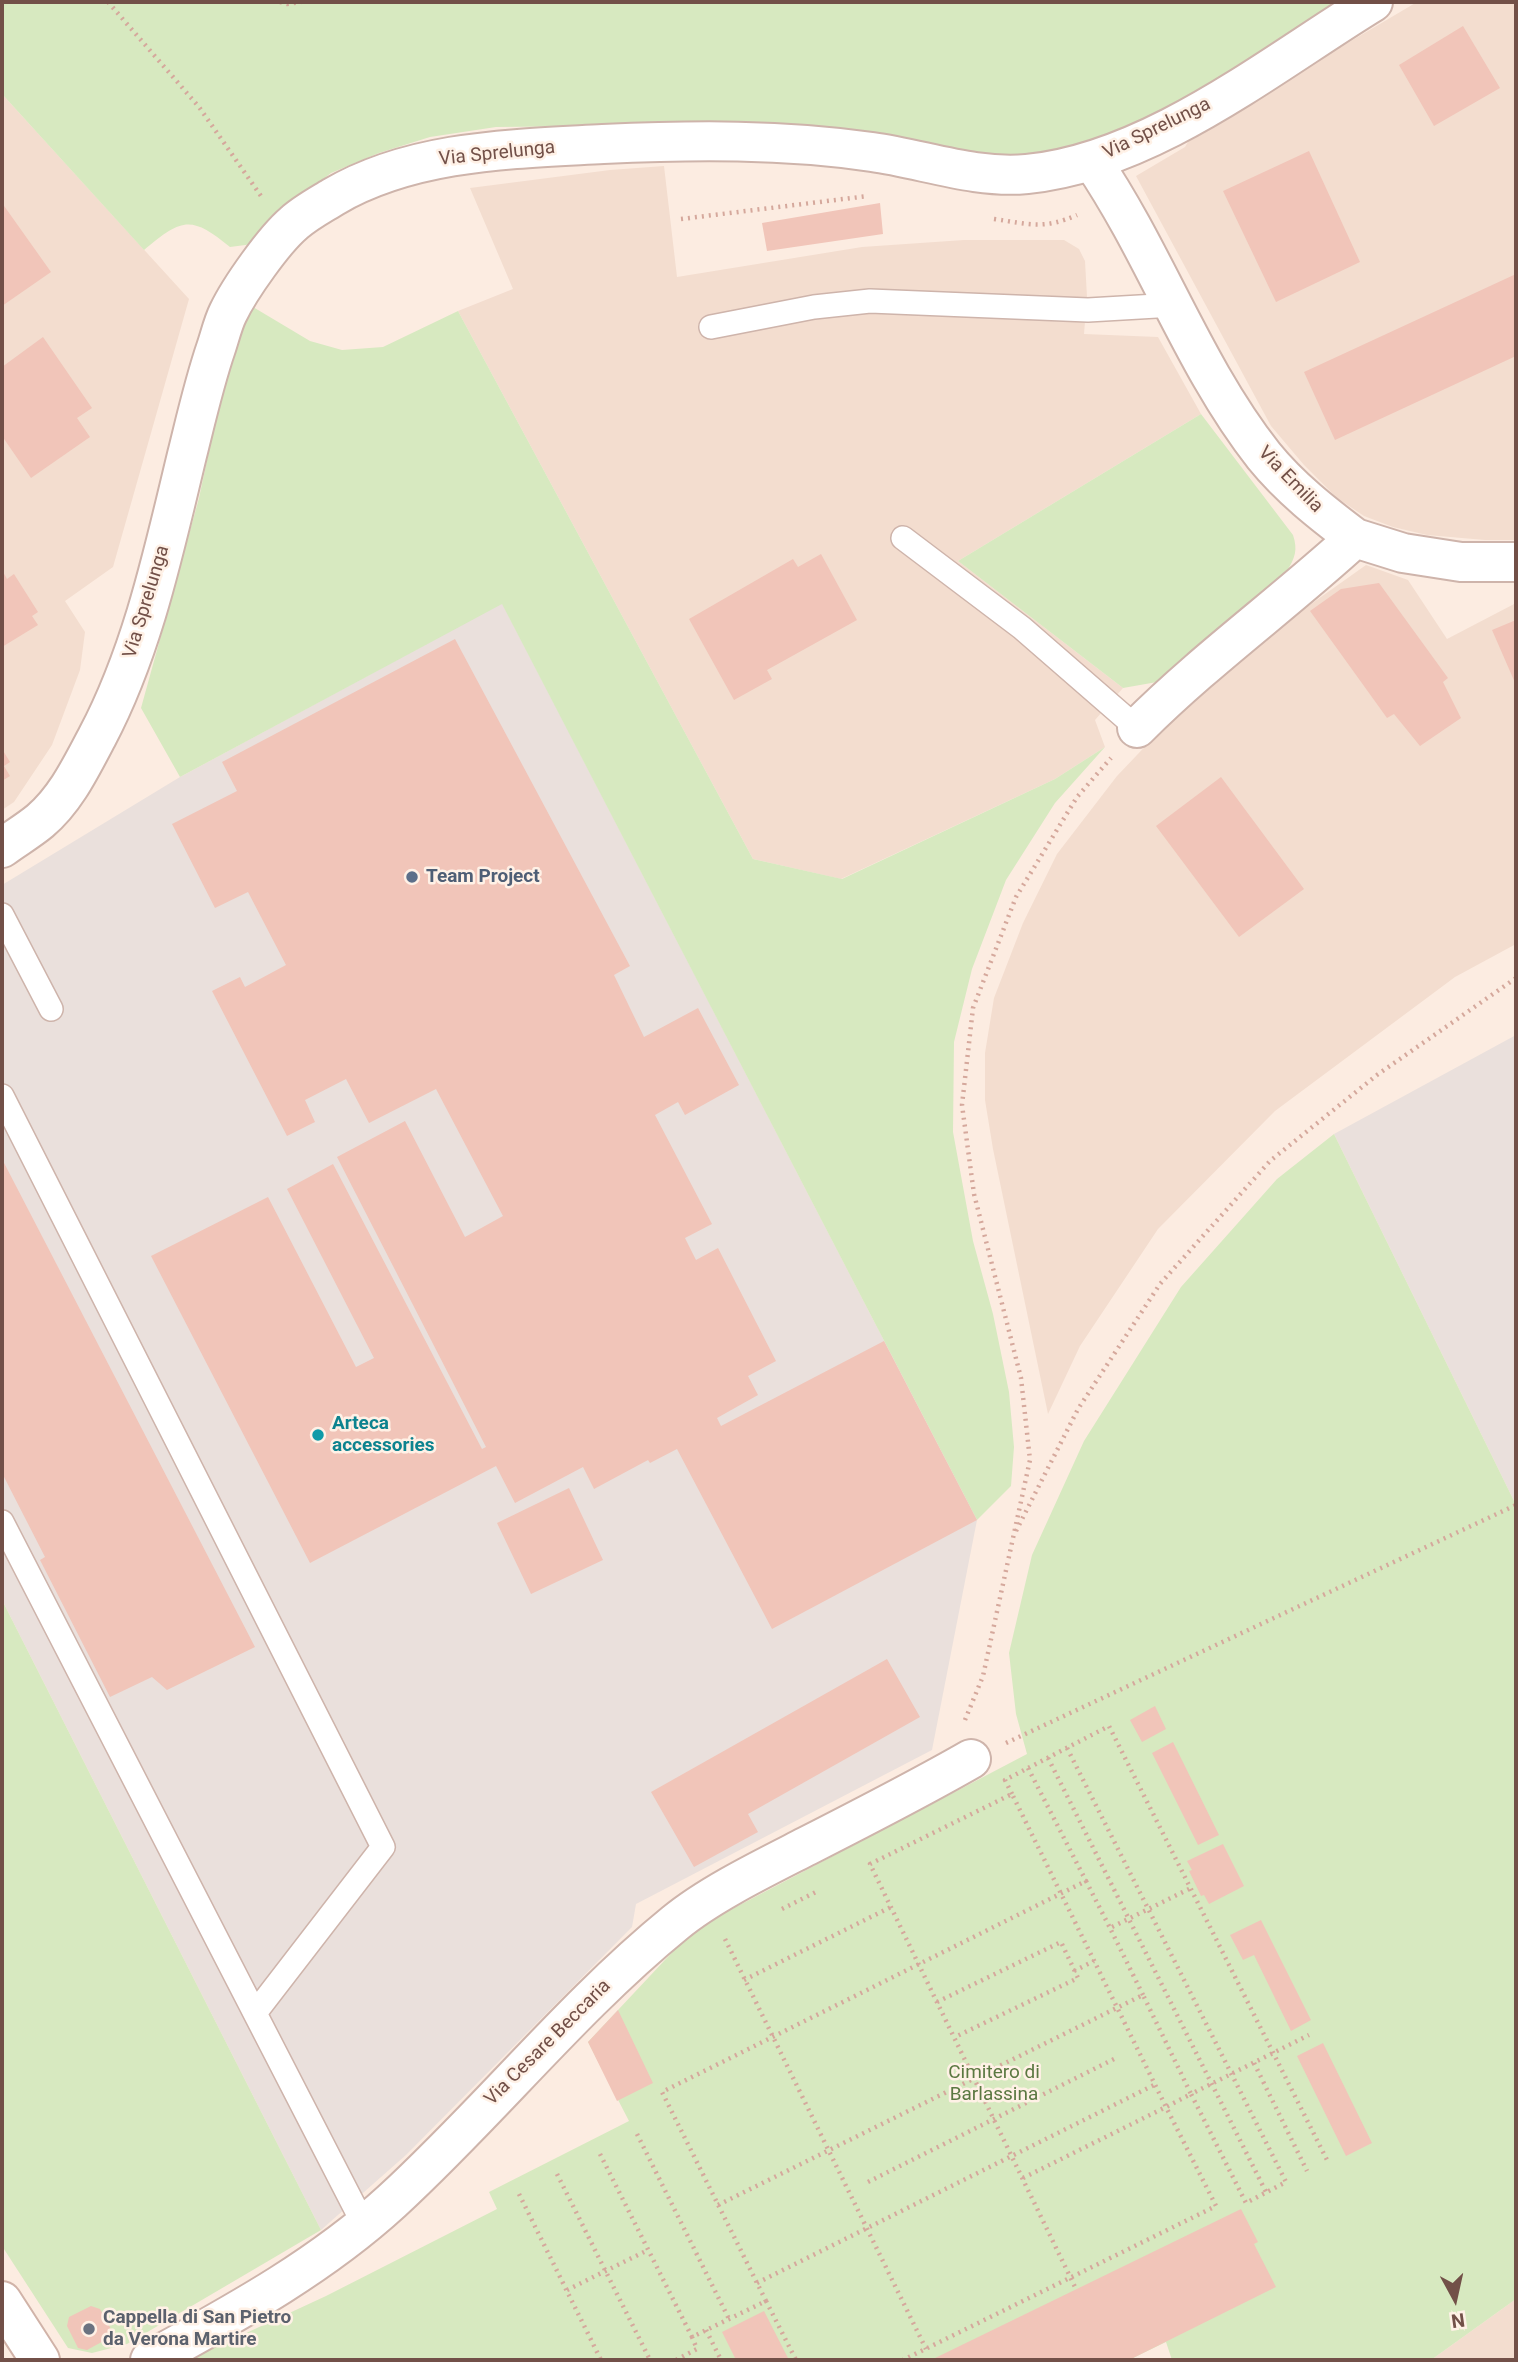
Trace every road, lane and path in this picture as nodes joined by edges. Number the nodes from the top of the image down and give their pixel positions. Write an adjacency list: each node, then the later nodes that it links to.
1 (108, 2): 9 (path)
2 (280, 2): 3 (path)
3 (300, 2)
4 (1363, 4): 5 (street, Via Sprelunga)
5 (1101, 174): 7 (path); 9 (street, Via Sprelunga); 10 (street, Via Emilia)
6 (878, 196): 8 (path)
7 (993, 218)
8 (681, 219)
9 (288, 230): 16 (street, Via Sprelunga)
10 (1174, 305): 11 (lane); 13 (street, Via Emilia)
11 (710, 327)
12 (903, 538): 15 (lane)
13 (1355, 538): 14 (street, Via Emilia); 15 (street)
14 (1516, 562)
15 (1137, 727): 23 (path)
16 (2, 848)
17 (2, 915): 19 (lane)
18 (1516, 978): 23 (path)
19 (51, 1009)
20 (2, 1096): 48 (lane)
21 (1516, 1505): 24 (path)
22 (2, 1522): 48 (lane)
23 (1013, 1538): 24 (path)
24 (968, 1741): 74 (street, Via Cesare Beccaria)
25 (1067, 1748): 26 (path); 32 (path); 36 (path)
26 (1048, 1758): 27 (path); 38 (path)
27 (1028, 1768): 28 (path); 31 (path)
28 (1012, 1794): 29 (path); 34 (path)
29 (870, 1864): 30 (path); 35 (path)
30 (858, 1870)
31 (1086, 1881): 34 (path); 39 (path)
32 (1191, 1888): 36 (path); 52 (path)
33 (822, 1889): 37 (path)
34 (1061, 1894): 41 (path); 42 (path)
35 (891, 1907): 42 (path); 44 (path)
36 (1149, 1909): 38 (path); 55 (path)
37 (773, 1914)
38 (1130, 1918): 39 (path); 58 (path)
39 (1110, 1928): 45 (path)
40 (736, 1933): 44 (path)
41 (1094, 1961): 43 (path); 47 (path)
42 (919, 1964): 46 (path); 50 (path)
43 (1074, 1970): 46 (path); 51 (path)
44 (744, 1980): 50 (path)
45 (1143, 1995): 47 (path); 59 (path)
46 (937, 2002): 51 (path)
47 (1118, 2008): 56 (path); 57 (path)
48 (255, 2012): 74 (lane)
49 (1309, 2035): 52 (path)
50 (772, 2036): 63 (path); 73 (path)
51 (954, 2038): 56 (path)
52 (1274, 2053): 54 (path); 66 (path)
53 (1118, 2057): 61 (path)
54 (1254, 2063): 55 (path); 67 (path)
55 (1231, 2074): 58 (path); 71 (path)
56 (975, 2079): 61 (path); 63 (path)
57 (1156, 2084): 60 (path); 65 (path)
58 (1212, 2084): 59 (path); 71 (path)
59 (1191, 2095): 60 (path); 71 (path)
60 (1166, 2107): 69 (path); 78 (path)
61 (995, 2119): 65 (path); 70 (path)
62 (637, 2134): 84 (path)
63 (828, 2151): 73 (path); 75 (path)
64 (600, 2154): 76 (path)
65 (1012, 2156): 69 (path); 75 (path)
66 (1327, 2160)
67 (1307, 2171)
68 (557, 2174): 77 (path)
69 (1023, 2178): 78 (path)
70 (868, 2182)
71 (1266, 2192)
72 (519, 2194): 81 (path)
73 (718, 2205): 79 (path)
74 (364, 2225): 89 (street, Via Cesare Beccaria)
75 (866, 2229): 79 (path); 87 (path)
76 (648, 2250): 77 (path); 86 (path)
77 (605, 2271): 81 (path); 91 (path)
78 (1071, 2278): 80 (path); 87 (path)
79 (757, 2283): 83 (path)
80 (1076, 2289)
81 (566, 2290): 90 (path)
82 (2, 2301): 88 (street)
83 (766, 2301): 84 (path); 94 (path)
84 (729, 2319): 85 (path)
85 (706, 2330): 86 (path); 93 (path)
86 (692, 2337): 92 (path)
87 (926, 2349): 95 (path)
88 (40, 2360)
89 (150, 2360)
90 (601, 2360)
91 (650, 2360)
92 (676, 2360)
93 (721, 2360)
94 (796, 2360)
95 (903, 2360)

